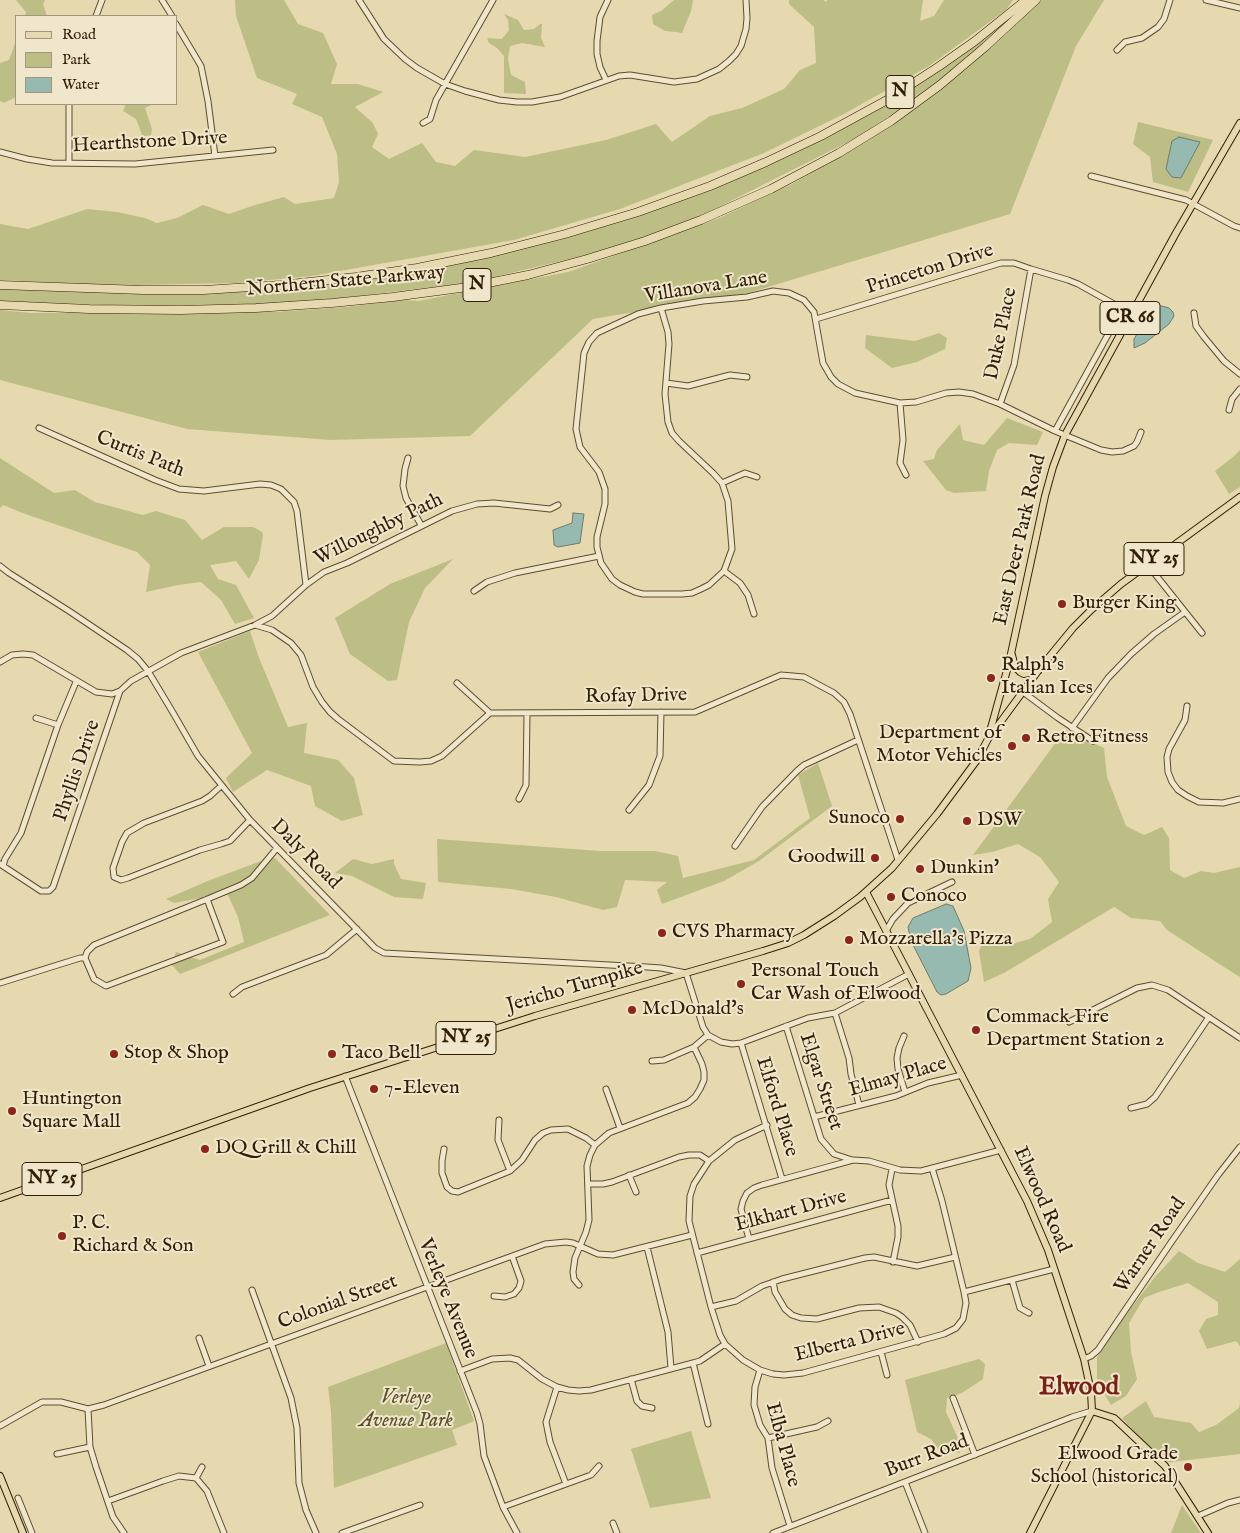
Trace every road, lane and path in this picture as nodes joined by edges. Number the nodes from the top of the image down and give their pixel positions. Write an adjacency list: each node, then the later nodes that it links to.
1 (102, 0): 12 (street)
2 (162, 0): 13 (street)
3 (359, 0): 18 (street)
4 (493, 0): 18 (street)
5 (608, 0): 17 (street)
6 (746, 0): 17 (street)
7 (1017, 0): 15 (highway)
8 (1170, 0): 16 (street)
9 (1206, 0): 11 (street)
10 (1033, 1): 15 (highway, Northern State Parkway / N); 31 (highway, Northern State Parkway / N)
11 (1240, 8)
12 (96, 15)
13 (171, 15)
14 (178, 27): 24 (street)
15 (975, 41): 30 (highway, Northern State Parkway / N)
16 (1116, 50)
17 (606, 80): 18 (street)
18 (445, 84): 20 (street)
19 (69, 105): 25 (street)
20 (422, 123)
21 (1240, 123): 27 (main road, East Deer Park Road / CR 66)
22 (273, 150): 24 (street, Hearthstone Drive)
23 (0, 152): 25 (street, Hearthstone Drive)
24 (215, 156): 25 (street, Hearthstone Drive)
25 (69, 164)
26 (1091, 176): 27 (street)
27 (1193, 203): 28 (street); 35 (main road, East Deer Park Road / CR 66)
28 (1240, 228)
29 (1031, 269): 33 (street, Princeton Drive); 36 (street, Princeton Drive); 42 (street, Duke Place)
30 (0, 285)
31 (0, 305)
32 (662, 308): 36 (street, Villanova Lane); 39 (street); 55 (street, Villanova Lane)
33 (1122, 309): 35 (street, Princeton Drive); 45 (street)
34 (1194, 313): 37 (street)
35 (1132, 314): 47 (main road, East Deer Park Road / CR 66)
36 (816, 319): 41 (street, Villanova Lane)
37 (1240, 374)
38 (747, 377): 39 (street)
39 (666, 383): 51 (street)
40 (1240, 389): 43 (street)
41 (900, 403): 42 (street, Villanova Lane); 49 (street)
42 (1000, 404): 45 (street, Villanova Lane)
43 (1229, 410)
44 (39, 428): 59 (street, Curtis Path)
45 (1055, 432): 47 (street, Villanova Lane)
46 (1141, 432): 47 (street, Villanova Lane)
47 (1065, 435): 65 (main road, East Deer Park Road / CR 66)
48 (408, 458): 54 (street)
49 (906, 475)
50 (758, 476): 51 (street)
51 (722, 483): 58 (street)
52 (1240, 497): 56 (main road, NY 25)
53 (558, 506): 54 (street, Willoughby Path)
54 (421, 525): 59 (street, Willoughby Path)
55 (599, 556): 58 (street, Villanova Lane); 60 (street)
56 (1148, 564): 61 (street); 68 (main road, NY 25)
57 (0, 566): 67 (street, Daly Road)
58 (724, 571): 62 (street)
59 (306, 585): 63 (street, Willoughby Path)
60 (474, 591)
61 (1185, 612): 64 (street); 79 (street)
62 (754, 614)
63 (255, 625): 67 (street, Willoughby Path); 75 (street)
64 (1202, 633)
65 (1011, 653): 68 (main road); 80 (main road, East Deer Park Road / CR 66)
66 (0, 662): 69 (street)
67 (148, 671): 71 (street); 83 (street, Daly Road)
68 (1038, 671): 72 (main road, NY 25)
69 (76, 682): 71 (street); 78 (street)
70 (457, 682): 75 (street)
71 (120, 691): 91 (street, Phyllis Drive)
72 (1023, 692): 79 (street); 80 (main road, NY 25)
73 (1187, 706): 85 (street)
74 (662, 712): 76 (street, Rofay Drive); 81 (street, Rofay Drive); 86 (street)
75 (490, 713): 76 (street, Rofay Drive)
76 (527, 713): 84 (street)
77 (36, 718): 78 (street)
78 (58, 725): 91 (street)
79 (1072, 728): 82 (street)
80 (988, 738): 90 (main road, NY 25)
81 (858, 740): 88 (street); 90 (street, Rofay Drive)
82 (1093, 741)
83 (221, 786): 87 (street, Daly Road); 87 (street)
84 (518, 798)
85 (1240, 799)
86 (629, 810)
87 (250, 820): 89 (street, Daly Road)
88 (736, 846)
89 (277, 848): 94 (street); 95 (street, Daly Road)
90 (898, 860): 93 (main road, NY 25)
91 (2, 865)
92 (952, 882): 96 (street)
93 (866, 892): 96 (main road, Elwood Road); 98 (main road, Jericho Turnpike / NY 25)
94 (207, 899): 97 (street); 97 (street)
95 (357, 929): 98 (street, Daly Road); 101 (street)
96 (886, 931): 99 (main road, Elwood Road)
97 (85, 958): 100 (street)
98 (686, 973): 106 (street); 113 (main road, Jericho Turnpike / NY 25)
99 (909, 974): 102 (street); 112 (main road, Elwood Road)
100 (0, 983)
101 (233, 994)
102 (835, 1013): 105 (street); 116 (street)
103 (1209, 1017): 104 (street); 108 (street); 117 (street)
104 (1069, 1022)
105 (786, 1026): 109 (street); 118 (street, Elgar Street)
106 (708, 1035): 109 (street); 110 (street)
107 (904, 1036): 115 (street)
108 (1240, 1038)
109 (741, 1042): 120 (street, Elford Place)
110 (694, 1047): 111 (street); 121 (street)
111 (652, 1061)
112 (962, 1075): 115 (street, Elmay Place); 125 (main road, Elwood Road)
113 (345, 1076): 135 (main road, Jericho Turnpike / NY 25); 149 (street, Verleye Avenue)
114 (606, 1089): 121 (street)
115 (906, 1092): 116 (street, Elmay Place)
116 (859, 1105): 118 (street, Elmay Place)
117 (1131, 1108)
118 (814, 1117): 126 (street, Elgar Street)
119 (499, 1120): 130 (street)
120 (767, 1125): 127 (street); 132 (street, Elford Place)
121 (620, 1128): 122 (street)
122 (595, 1145): 130 (street); 133 (street)
123 (1240, 1147): 160 (street, Warner Road)
124 (444, 1148): 130 (street)
125 (1000, 1150): 128 (street); 145 (main road, Elwood Road)
126 (853, 1160): 129 (street); 132 (street)
127 (708, 1161): 131 (street); 137 (street, Elberta Drive)
128 (932, 1168): 129 (street); 143 (street, Elberta Drive)
129 (892, 1169): 136 (street)
130 (510, 1171)
131 (629, 1175): 133 (street); 134 (street)
132 (782, 1179): 138 (street)
133 (588, 1184): 139 (street)
134 (636, 1192)
135 (0, 1198)
136 (892, 1200): 138 (street, Elkhart Drive); 144 (street)
137 (692, 1235): 140 (street, Colonial Street); 141 (street, Elberta Drive)
138 (749, 1239): 141 (street, Elkhart Drive)
139 (579, 1246): 140 (street, Colonial Street); 142 (street, Colonial Street); 148 (street)
140 (647, 1247): 163 (street)
141 (697, 1253): 153 (street, Elberta Drive)
142 (512, 1256): 149 (street, Colonial Street); 152 (street)
143 (955, 1257): 144 (street); 151 (street, Elberta Drive)
144 (893, 1262): 147 (street)
145 (1054, 1269): 146 (street); 160 (main road, Elwood Road)
146 (1012, 1280): 151 (street); 154 (street)
147 (773, 1282): 153 (street); 156 (street)
148 (579, 1285)
149 (426, 1287): 157 (street, Colonial Street); 165 (street, Verleye Avenue)
150 (252, 1290): 157 (street)
151 (964, 1292): 156 (street, Elberta Drive)
152 (494, 1296)
153 (711, 1307): 158 (street, Elberta Drive)
154 (1029, 1314)
155 (199, 1338): 162 (street)
156 (918, 1342): 159 (street, Elberta Drive)
157 (272, 1344): 162 (street, Colonial Street); 198 (street)
158 (725, 1344): 161 (street); 164 (street, Elberta Drive)
159 (881, 1352): 164 (street, Elberta Drive); 166 (street)
160 (1084, 1359): 172 (main road, Elwood Road)
161 (693, 1363): 163 (street); 174 (street)
162 (209, 1366): 171 (street, Colonial Street)
163 (671, 1368): 167 (street)
164 (760, 1370): 176 (street, Elba Place)
165 (460, 1371): 168 (street); 190 (street, Verleye Avenue)
166 (888, 1375)
167 (631, 1379): 168 (street); 170 (street)
168 (557, 1386): 185 (street)
169 (953, 1398): 179 (street)
170 (652, 1408)
171 (88, 1409): 175 (street, Colonial Street); 177 (street)
172 (1092, 1410): 179 (street, Burr Road); 191 (main road); 204 (main road)
173 (828, 1421): 176 (street)
174 (708, 1424)
175 (0, 1426)
176 (768, 1438): 193 (street, Elba Place)
177 (90, 1447): 178 (street); 187 (street)
178 (57, 1454)
179 (974, 1455): 184 (street, Burr Road)
180 (599, 1466): 185 (street)
181 (202, 1467): 183 (street)
182 (0, 1476): 194 (main road)
183 (196, 1478): 187 (street); 197 (street)
184 (905, 1482): 193 (street, Burr Road); 203 (street)
185 (566, 1484): 190 (street)
186 (18, 1498): 195 (street)
187 (108, 1500): 196 (street)
188 (1240, 1500): 191 (street)
189 (420, 1505): 199 (street)
190 (503, 1507): 200 (street, Verleye Avenue)
191 (1198, 1516): 205 (main road)
192 (613, 1523): 201 (street)
193 (790, 1526): 202 (street, Burr Road)
194 (23, 1533)
195 (32, 1533)
196 (124, 1533)
197 (224, 1533)
198 (316, 1533)
199 (342, 1533)
200 (517, 1533)
201 (617, 1533)
202 (773, 1533)
203 (925, 1533)
204 (1030, 1533)
205 (1208, 1533)

